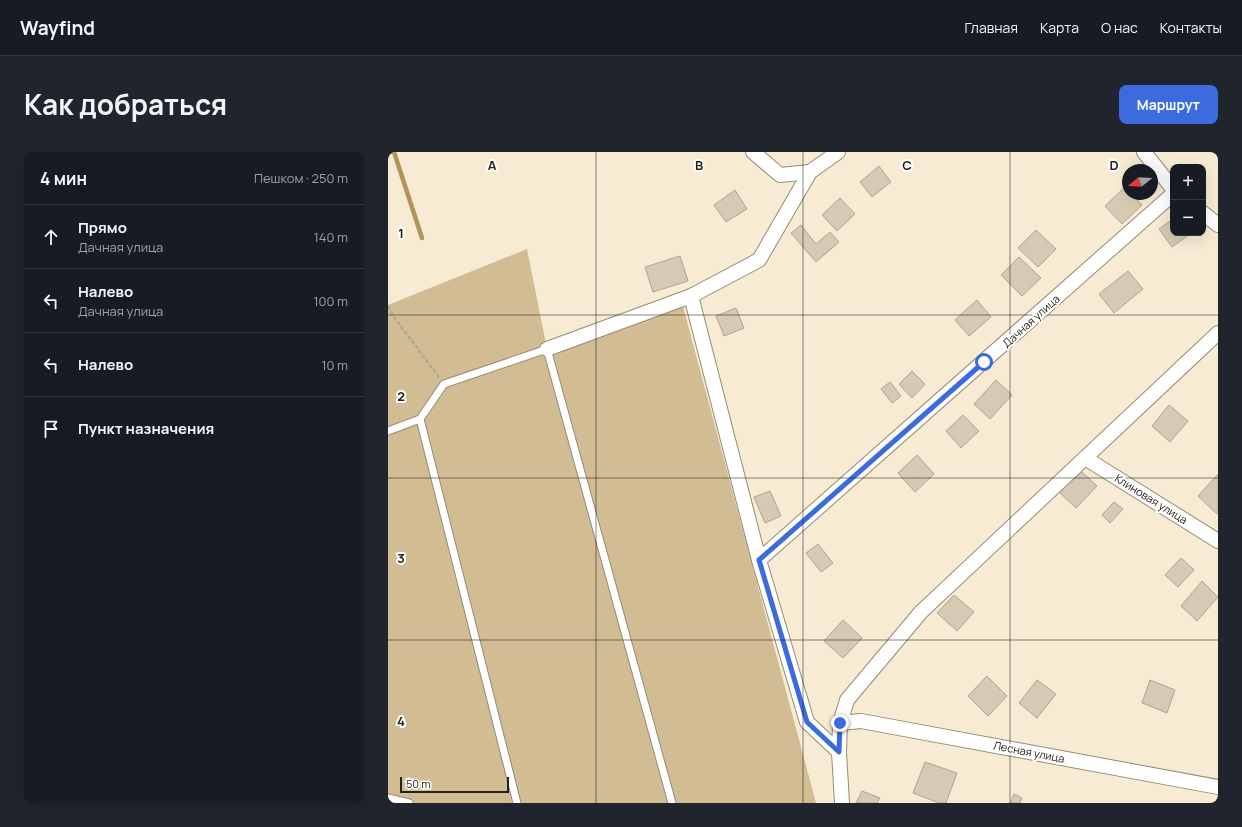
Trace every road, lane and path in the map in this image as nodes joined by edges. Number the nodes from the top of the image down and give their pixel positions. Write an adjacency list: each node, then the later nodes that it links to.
1 (753, 152): 4 (street)
2 (838, 152): 4 (street)
3 (1144, 152): 5 (street)
4 (810, 172): 9 (street)
5 (1170, 185)
6 (1170, 197): 18 (street, Дачная улица)
7 (1206, 215): 8 (street)
8 (1218, 225)
9 (686, 298): 12 (street); 18 (street)
10 (388, 306): 13 (path)
11 (1218, 333): 16 (street)
12 (547, 349): 13 (lane); 25 (lane)
13 (444, 384): 14 (lane)
14 (420, 419): 15 (lane); 24 (lane)
15 (388, 431)
16 (1085, 458): 17 (street, Клиновая улица); 19 (street)
17 (1218, 541)
18 (759, 560): 20 (street)
19 (840, 723): 20 (street); 21 (street, Лесная улица)
20 (839, 752): 26 (street)
21 (1218, 787)
22 (388, 798): 23 (lane)
23 (409, 803)
24 (517, 803)
25 (672, 803)
26 (842, 803)

